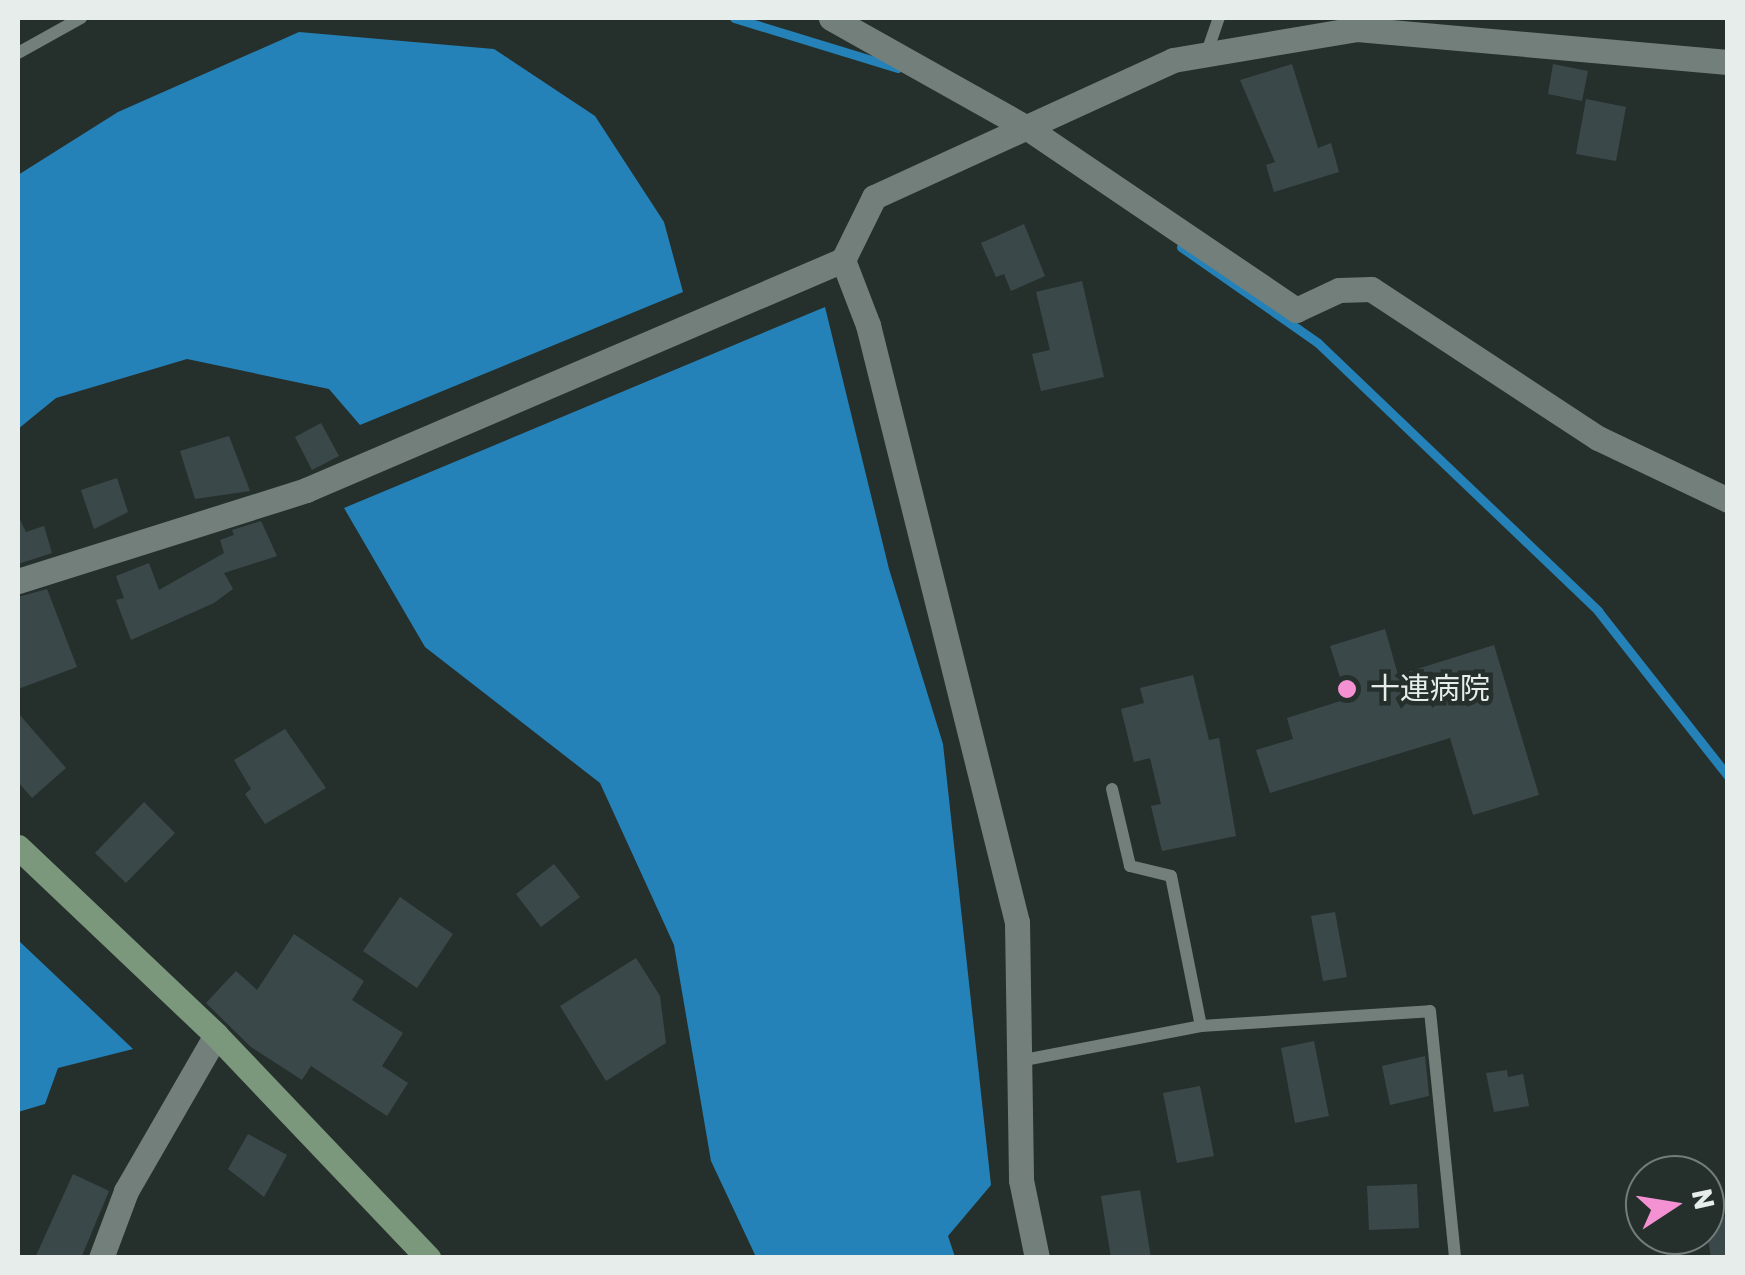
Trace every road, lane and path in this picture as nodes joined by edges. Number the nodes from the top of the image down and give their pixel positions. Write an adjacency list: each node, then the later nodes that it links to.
1 (81, 18): 5 (lane)
2 (831, 18): 8 (street)
3 (1219, 18): 6 (lane)
4 (1358, 23): 6 (street); 7 (street)
5 (18, 54)
6 (1206, 55): 8 (street)
7 (1728, 62)
8 (1029, 129): 9 (street); 10 (street)
9 (843, 260): 11 (street); 16 (street)
10 (1728, 500)
11 (18, 581)
12 (1112, 788): 14 (lane)
13 (18, 847): 15 (street)
14 (1201, 1026): 16 (lane); 20 (lane)
15 (216, 1034): 17 (street); 18 (street)
16 (1020, 1061): 19 (street)
17 (101, 1258)
18 (428, 1258)
19 (1037, 1258)
20 (1454, 1258)

